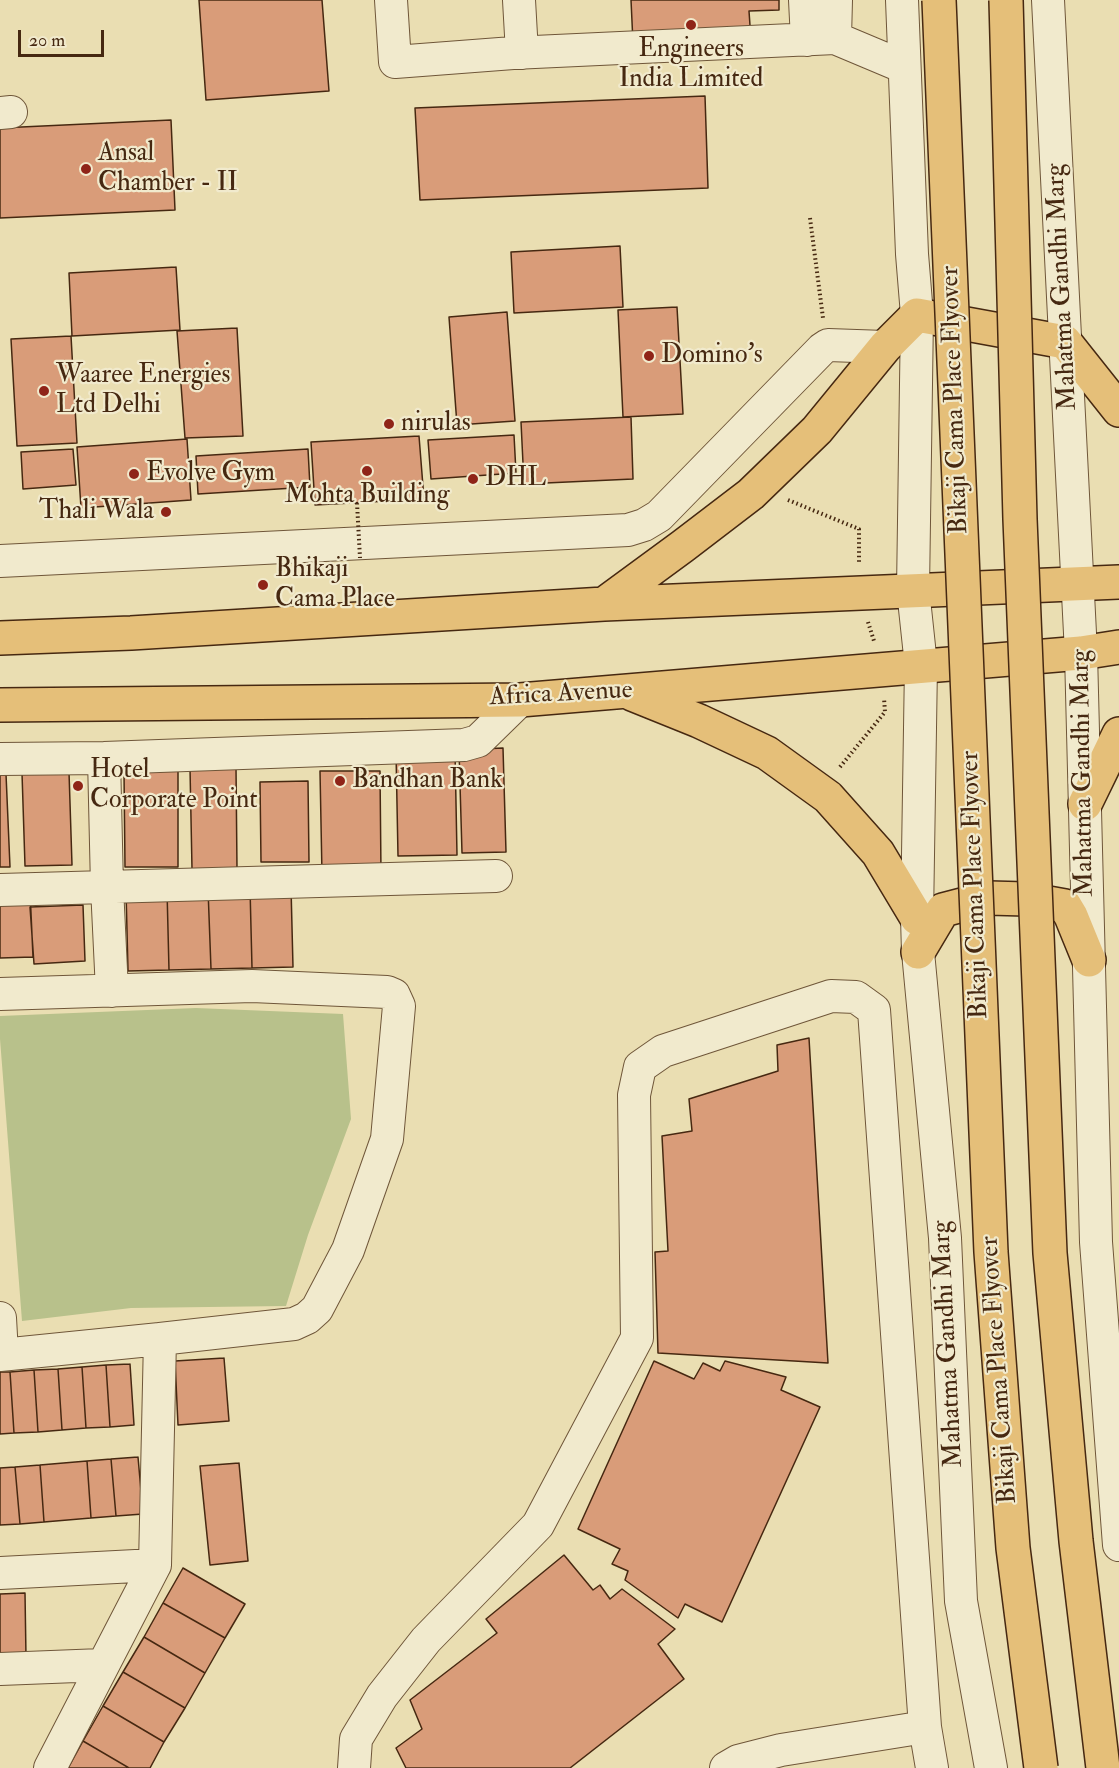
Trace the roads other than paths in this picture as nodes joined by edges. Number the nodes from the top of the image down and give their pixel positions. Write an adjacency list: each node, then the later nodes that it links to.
1 (391, 0): 10 (street)
2 (519, 0): 10 (street)
3 (805, 0): 9 (street)
4 (836, 0): 9 (street)
5 (902, 0): 11 (street, Mahatma Gandhi Marg)
6 (939, 0): 55 (main road, Bikaji Cama Place Flyover, bridge)
7 (1006, 0): 56 (main road, bridge)
8 (1048, 0): 13 (street, Mahatma Gandhi Marg)
9 (821, 39): 10 (street); 11 (street)
10 (522, 53)
11 (904, 67): 12 (street, Mahatma Gandhi Marg)
12 (917, 315): 13 (main road); 14 (main road); 19 (street, Mahatma Gandhi Marg)
13 (1065, 342): 15 (main road); 18 (street, Mahatma Gandhi Marg)
14 (885, 347): 16 (street); 20 (main road)
15 (1119, 410)
16 (0, 561)
17 (1119, 582): 18 (main road)
18 (1078, 585): 19 (main road); 23 (street, Mahatma Gandhi Marg)
19 (914, 590): 20 (main road); 24 (street, Mahatma Gandhi Marg)
20 (604, 604): 21 (main road)
21 (0, 638)
22 (1119, 647): 23 (main road, Africa Avenue)
23 (1082, 652): 24 (main road, Africa Avenue); 31 (street, Mahatma Gandhi Marg)
24 (921, 665): 25 (main road, Africa Avenue); 35 (street, Mahatma Gandhi Marg)
25 (627, 692): 26 (main road, Africa Avenue); 35 (main road)
26 (520, 700): 27 (main road, Africa Avenue); 29 (street)
27 (0, 705)
28 (1119, 734): 31 (main road)
29 (104, 758): 30 (street); 33 (street)
30 (0, 759)
31 (1085, 804): 37 (street, Mahatma Gandhi Marg)
32 (496, 876): 33 (street)
33 (107, 887): 34 (street); 38 (street)
34 (0, 890)
35 (917, 918): 36 (street, Mahatma Gandhi Marg)
36 (918, 952): 37 (main road); 54 (street, Mahatma Gandhi Marg)
37 (1089, 960): 40 (street, Mahatma Gandhi Marg)
38 (112, 991): 39 (street); 42 (street)
39 (0, 994)
40 (1106, 1132): 44 (street, Mahatma Gandhi Marg)
41 (0, 1318): 43 (street)
42 (160, 1339): 43 (street); 45 (street)
43 (1, 1354)
44 (1119, 1545)
45 (155, 1565): 46 (street); 47 (street)
46 (0, 1573)
47 (102, 1665): 48 (street); 50 (street)
48 (0, 1669)
49 (925, 1727): 51 (street); 52 (street); 53 (street)
50 (50, 1768)
51 (354, 1768)
52 (726, 1768)
53 (932, 1768)
54 (991, 1768)
55 (1041, 1768)
56 (1102, 1768)

